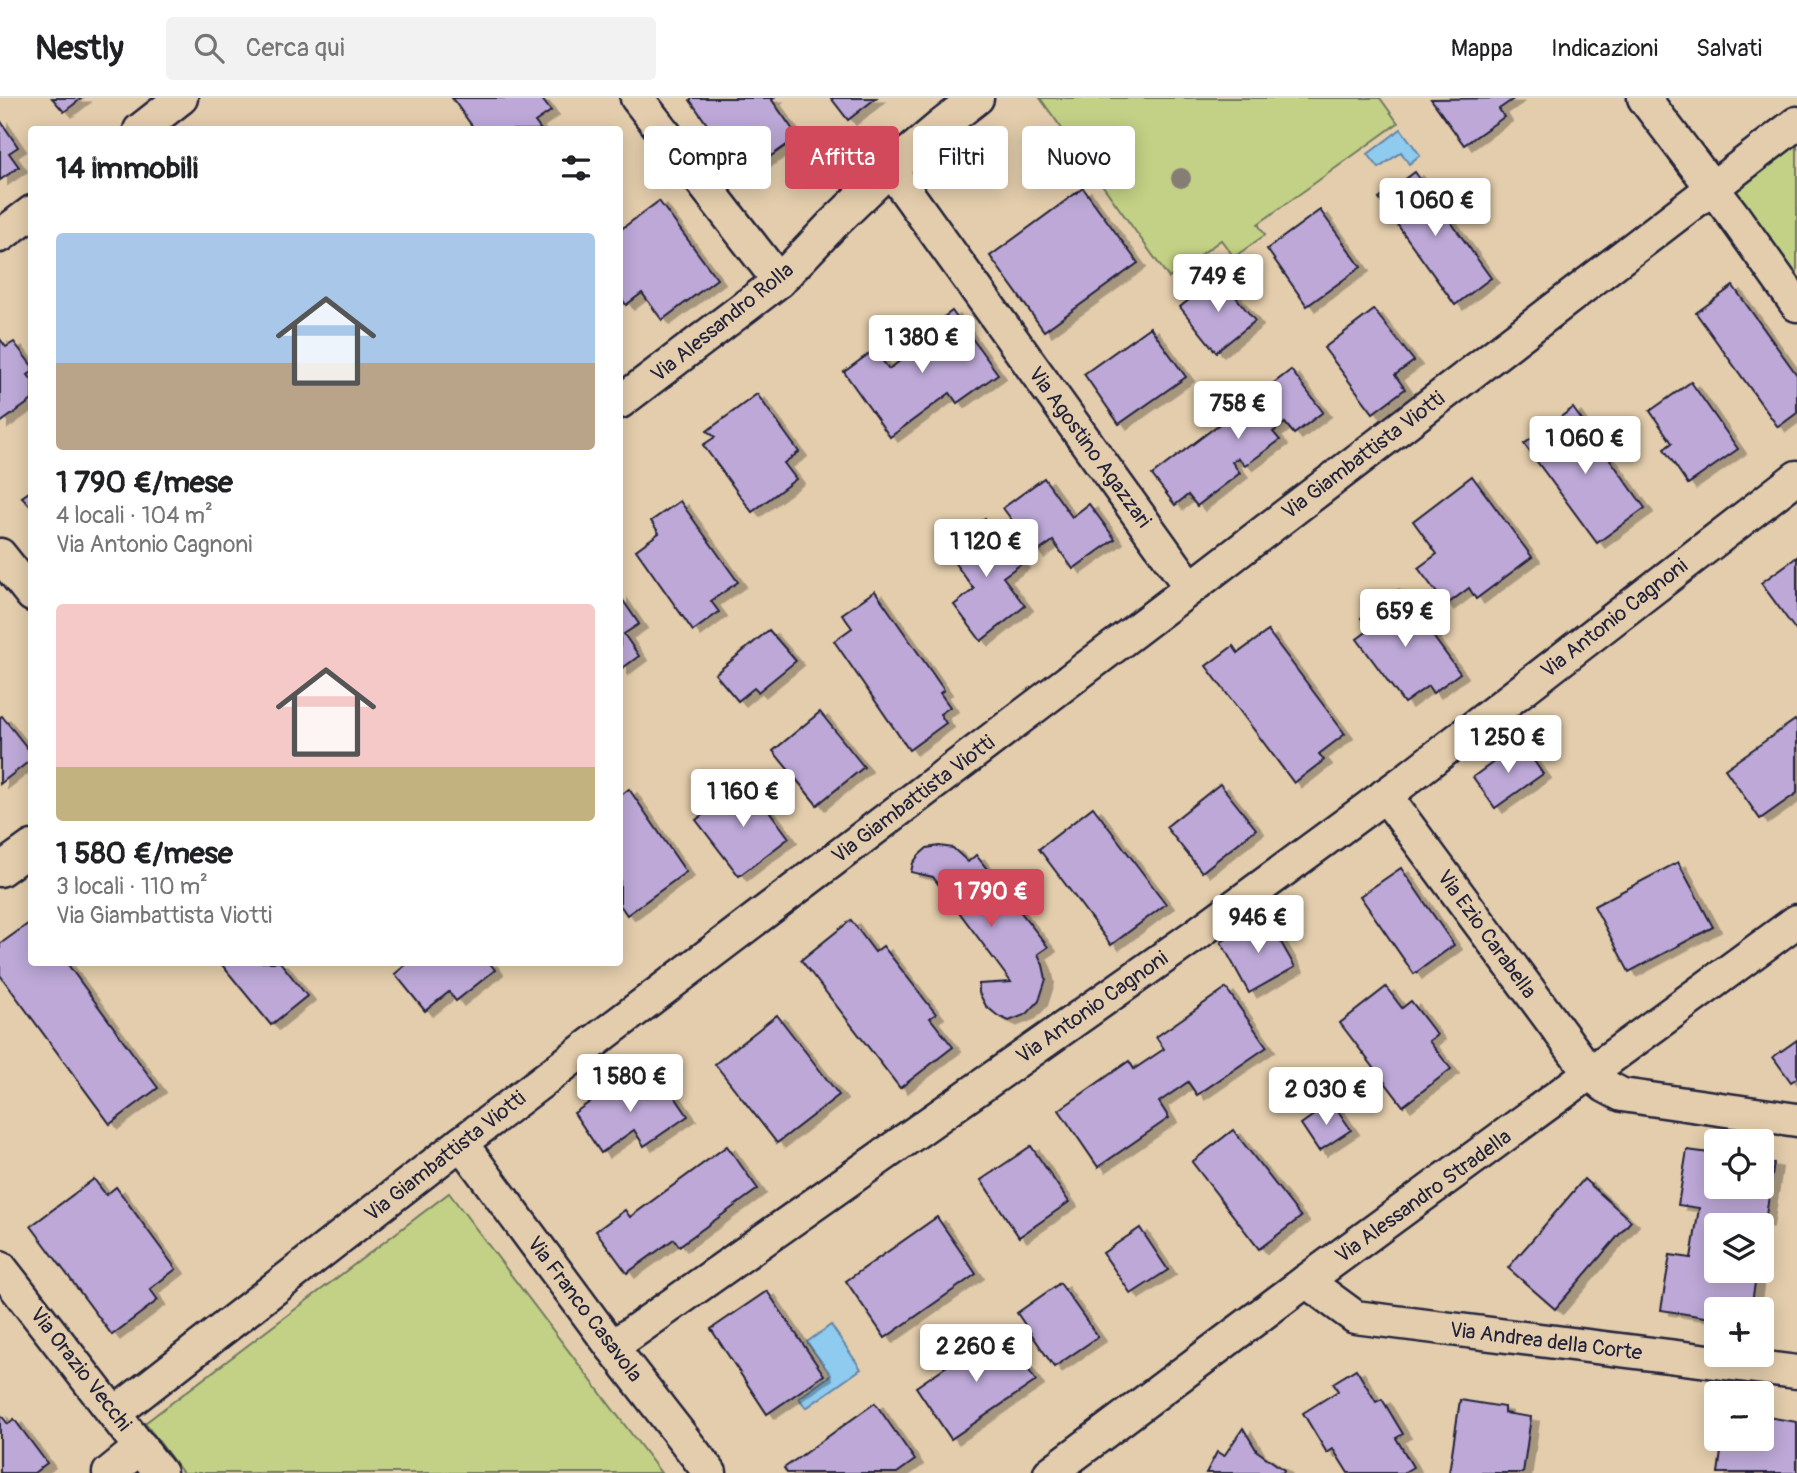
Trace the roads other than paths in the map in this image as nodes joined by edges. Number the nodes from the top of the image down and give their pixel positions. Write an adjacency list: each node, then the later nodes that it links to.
1 (181, 98): 6 (street)
2 (637, 98): 13 (street)
3 (977, 98): 7 (street, Via Alessandro Rolla)
4 (1644, 98): 9 (street)
5 (1797, 123): 9 (street, Via Giambattista Viotti)
6 (145, 126)
7 (899, 161)
8 (899, 182): 18 (street, Via Agostino Agazzari)
9 (1712, 188): 14 (street); 18 (street, Via Giambattista Viotti)
10 (869, 189): 13 (street, Via Alessandro Rolla)
11 (28, 215): 12 (street)
12 (0, 236)
13 (779, 281): 15 (street, Via Alessandro Rolla)
14 (1797, 305)
15 (623, 400)
16 (1797, 477): 20 (street, Via Antonio Cagnoni)
17 (0, 555): 19 (street)
18 (1191, 588): 26 (street, Via Giambattista Viotti)
19 (28, 590)
20 (1385, 795): 24 (street, Via Ezio Carabella); 29 (street, Via Antonio Cagnoni)
21 (28, 849): 22 (street)
22 (0, 870)
23 (1797, 921): 24 (street, Via Alessandro Stradella)
24 (1590, 1073): 25 (street, Via Ezio Carabella); 28 (street, Via Alessandro Stradella)
25 (1797, 1121)
26 (461, 1143): 29 (street, Via Franco Casavola); 31 (street, Via Giambattista Viotti)
27 (0, 1267): 31 (street, Via Orazio Vecchi)
28 (1306, 1282): 30 (street, Via Andrea della Corte); 36 (street, Via Alessandro Stradella)
29 (612, 1347): 35 (street, Via Franco Casavola)
30 (1797, 1372)
31 (115, 1413): 32 (street, Via Orazio Vecchi)
32 (141, 1447): 33 (street); 34 (street, Via Orazio Vecchi)
33 (109, 1473)
34 (160, 1473)
35 (710, 1473)
36 (1050, 1473)

